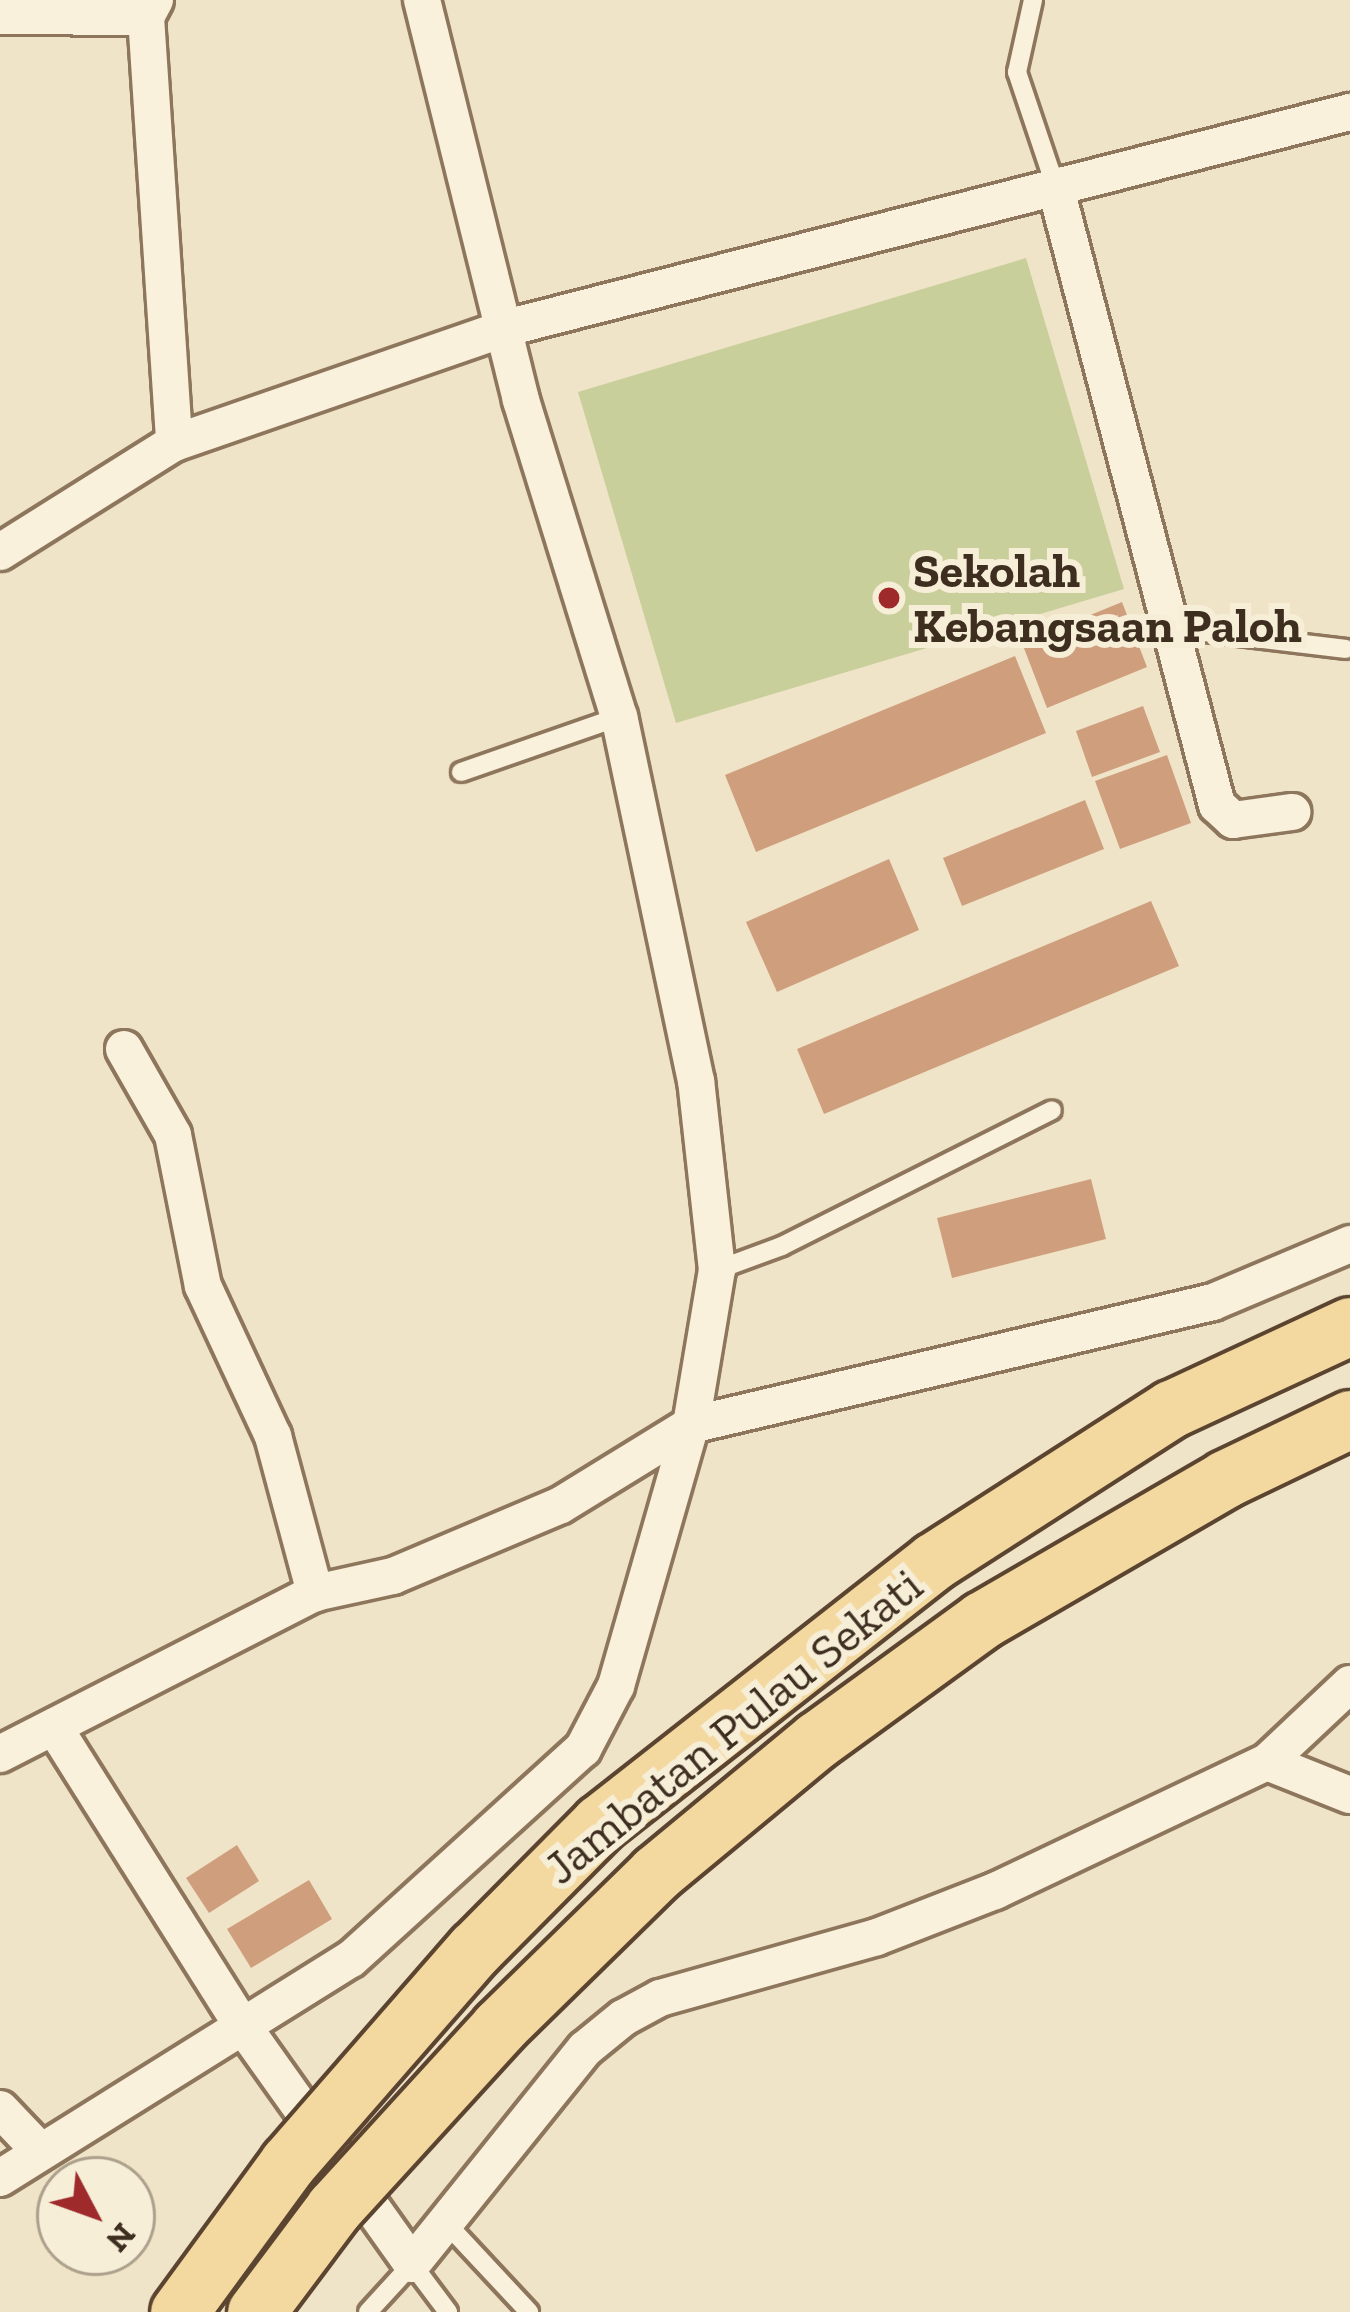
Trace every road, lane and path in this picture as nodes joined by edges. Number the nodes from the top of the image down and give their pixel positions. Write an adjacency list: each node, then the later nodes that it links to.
1 (422, 0): 7 (street)
2 (1033, 0): 6 (lane)
3 (151, 8): 4 (street); 8 (street)
4 (0, 16)
5 (1350, 112): 6 (street)
6 (1055, 185): 7 (street); 10 (street)
7 (506, 328): 8 (street); 12 (street)
8 (174, 442): 9 (street)
9 (0, 552)
10 (1170, 628): 11 (lane); 14 (street)
11 (1346, 649)
12 (619, 717): 13 (lane); 18 (street)
13 (461, 772)
14 (1292, 812)
15 (124, 1049): 22 (street)
16 (1052, 1110): 18 (lane)
17 (1350, 1244): 21 (street)
18 (717, 1270): 21 (street)
19 (1350, 1326): 34 (main road, Jambatan Pulau Sekati, bridge)
20 (1350, 1419): 35 (main road, Jambatan Pulau Sekati, bridge)
21 (691, 1425): 22 (street); 28 (street)
22 (315, 1593): 24 (street)
23 (1350, 1684): 26 (street)
24 (54, 1727): 25 (street); 28 (street)
25 (0, 1754)
26 (1268, 1762): 27 (street); 32 (street)
27 (1350, 1796)
28 (240, 2022): 30 (street); 33 (street)
29 (0, 2109): 30 (street)
30 (40, 2152): 31 (street)
31 (0, 2178)
32 (446, 2223): 33 (street); 38 (lane)
33 (412, 2264): 36 (lane); 37 (lane)
34 (179, 2312)
35 (256, 2312)
36 (368, 2312)
37 (448, 2312)
38 (530, 2312)

